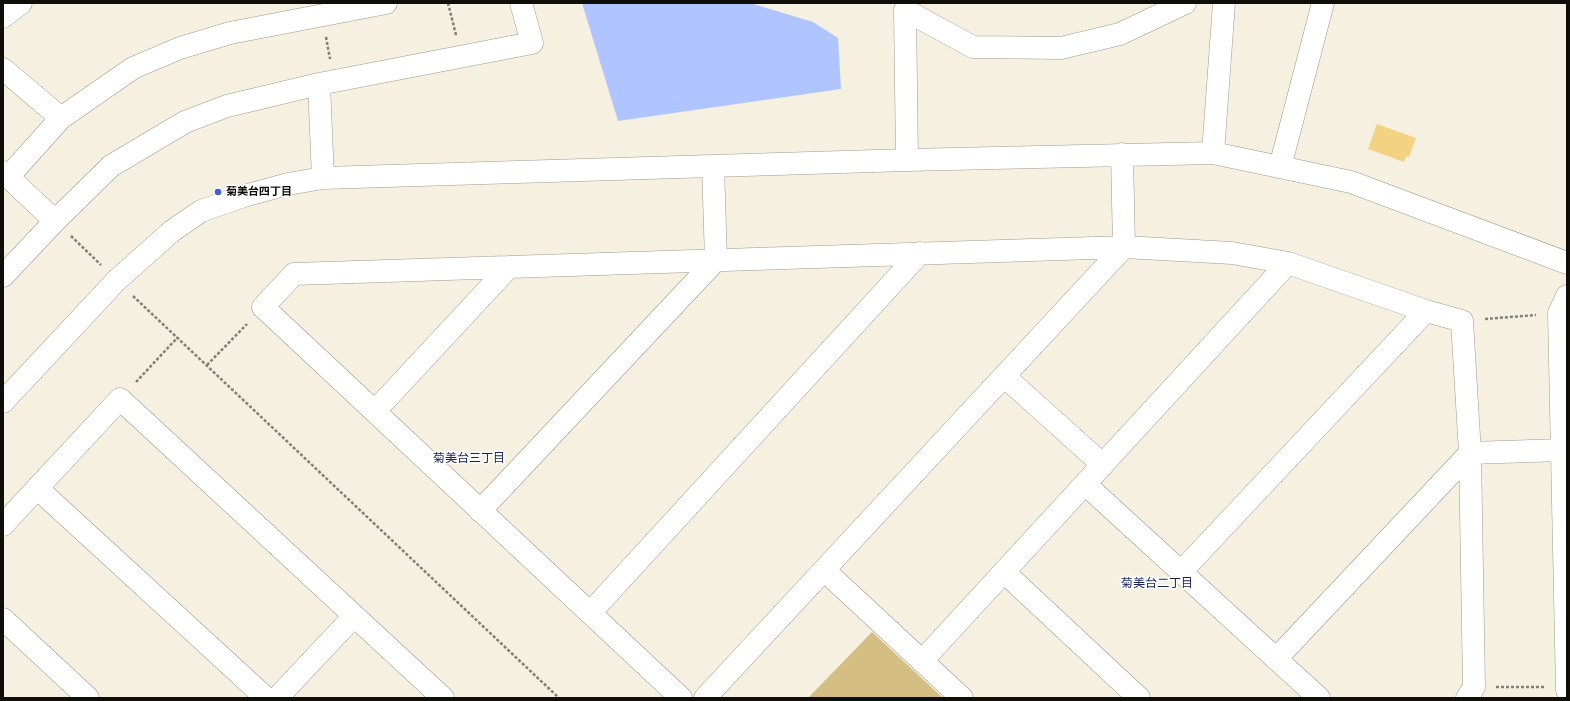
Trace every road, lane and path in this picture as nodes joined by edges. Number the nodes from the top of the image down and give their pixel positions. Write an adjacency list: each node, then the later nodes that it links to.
1 (21, 3): 10 (street)
2 (386, 3): 9 (street)
3 (448, 3): 11 (path)
4 (521, 3): 11 (street)
5 (1185, 3): 8 (street)
6 (1224, 3): 15 (street)
7 (1324, 3): 19 (street)
8 (899, 7): 17 (street)
9 (322, 16): 13 (path); 14 (street)
10 (3, 17)
11 (462, 57): 13 (street)
12 (3, 69): 14 (street)
13 (327, 83): 21 (street); 22 (street)
14 (61, 118): 20 (street)
15 (1213, 153): 16 (street); 19 (street)
16 (1122, 154): 17 (street); 23 (street)
17 (907, 160): 18 (street)
18 (713, 166): 21 (street); 25 (street)
19 (1280, 167): 27 (street)
20 (5, 175): 22 (street)
21 (323, 178): 30 (street)
22 (55, 220): 29 (street); 30 (path)
23 (1124, 247): 24 (street); 26 (street); 37 (street)
24 (920, 253): 25 (street); 51 (street)
25 (716, 260): 28 (street); 46 (street)
26 (1288, 263): 33 (street); 43 (street)
27 (1567, 263)
28 (509, 267): 32 (street); 40 (street)
29 (3, 276)
30 (117, 280): 35 (path); 39 (street)
31 (1563, 304): 34 (path); 41 (street)
32 (263, 307): 36 (path); 40 (street)
33 (1426, 311): 34 (street); 50 (street)
34 (1462, 321): 42 (street)
35 (178, 337): 36 (path); 38 (path)
36 (207, 365): 63 (path)
37 (1004, 376): 43 (street); 48 (street)
38 (120, 399): 45 (street); 52 (street)
39 (3, 402)
40 (375, 411): 46 (street)
41 (1563, 450): 42 (street); 56 (street)
42 (1470, 453): 54 (street); 58 (street)
43 (1103, 465): 44 (street)
44 (1085, 484): 49 (street); 50 (street)
45 (37, 488): 47 (street); 60 (street)
46 (480, 511): 51 (street)
47 (3, 525)
48 (824, 570): 55 (street); 65 (street)
49 (1004, 572): 55 (street); 67 (street)
50 (1181, 572): 54 (street)
51 (590, 613): 64 (street)
52 (354, 616): 61 (street); 62 (street)
53 (3, 619): 59 (street)
54 (1276, 659): 68 (street)
55 (922, 661): 66 (street)
56 (1567, 687): 57 (street); 58 (path)
57 (1567, 690)
58 (1470, 692)
59 (88, 698)
60 (266, 698)
61 (277, 698)
62 (443, 698)
63 (559, 698)
64 (681, 698)
65 (705, 698)
66 (962, 698)
67 (1139, 698)
68 (1319, 698)

